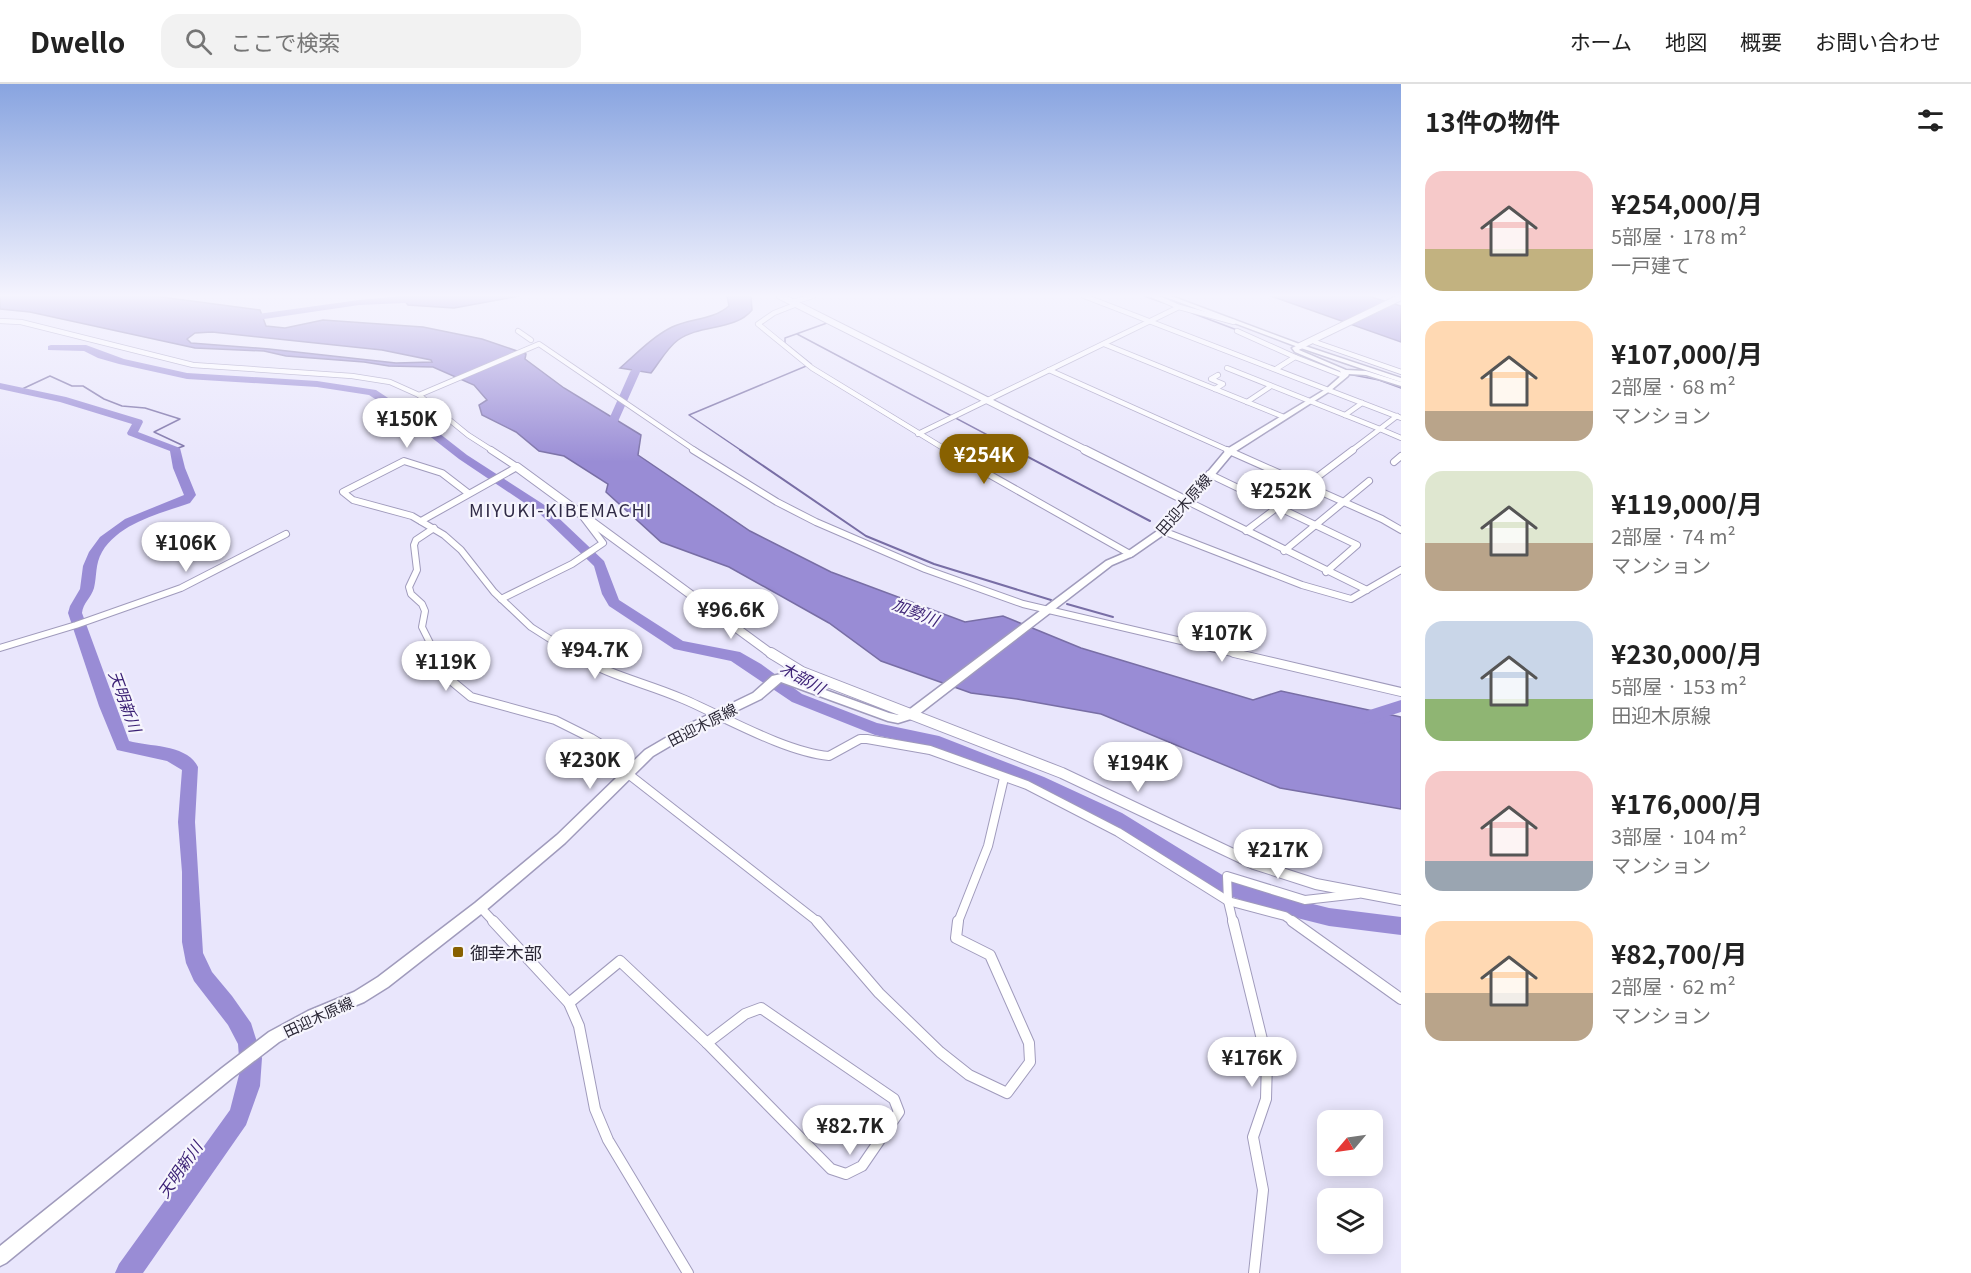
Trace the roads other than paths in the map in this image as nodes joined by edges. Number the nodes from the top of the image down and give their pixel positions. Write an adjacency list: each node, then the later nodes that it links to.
1 (142, 351): 24 (street)
2 (522, 351): 24 (street)
3 (550, 351): 60 (street)
4 (792, 351): 33 (street)
5 (889, 351): 25 (street)
6 (1088, 351): 16 (street)
7 (1122, 351): 22 (street)
8 (1229, 351): 15 (street)
9 (1283, 351): 13 (street)
10 (1298, 351): 18 (main road)
11 (1319, 351): 20 (main road)
12 (1343, 351): 17 (street)
13 (1295, 357): 15 (street); 18 (street)
14 (1227, 368): 21 (street)
15 (1276, 369): 23 (street)
16 (1049, 370): 25 (street); 35 (street)
17 (1401, 372)
18 (1345, 374): 20 (main road); 23 (main road, 田迎木原線)
19 (1218, 375): 22 (street)
20 (1401, 382)
21 (1271, 386): 26 (street); 27 (street)
22 (1215, 389): 27 (street)
23 (1328, 390): 26 (main road, 田迎木原線); 28 (street)
24 (419, 395): 38 (street)
25 (985, 401): 33 (street); 43 (street)
26 (1310, 401): 29 (street); 30 (main road, 田迎木原線)
27 (1247, 402): 30 (street)
28 (1362, 403): 29 (street); 31 (street)
29 (1345, 415): 32 (street)
30 (1284, 417): 35 (main road, 田迎木原線)
31 (1399, 417): 32 (street)
32 (1380, 429): 34 (street); 41 (street)
33 (918, 434): 55 (street)
34 (1401, 438)
35 (1230, 451): 39 (main road, 田迎木原線); 41 (street)
36 (1401, 456): 37 (street)
37 (1394, 462)
38 (518, 467): 42 (street); 46 (street)
39 (1209, 474): 43 (main road, 田迎木原線); 45 (street)
40 (1370, 481): 44 (street)
41 (1306, 485): 44 (street); 45 (street)
42 (468, 493): 47 (street); 47 (street)
43 (1187, 501): 51 (main road, 田迎木原線); 52 (street)
44 (1345, 502): 48 (street); 50 (street)
45 (1277, 506): 48 (street); 52 (street)
46 (581, 514): 59 (street); 64 (street)
47 (421, 521): 49 (street)
48 (1316, 525): 54 (street); 57 (street)
49 (434, 528): 59 (street); 65 (street)
50 (1401, 530)
51 (1163, 531): 55 (main road, 田迎木原線); 58 (street)
52 (1246, 531): 54 (street)
53 (286, 534): 61 (street)
54 (1284, 550): 57 (street)
55 (1130, 554): 60 (main road, 田迎木原線)
56 (1401, 570): 58 (street)
57 (1326, 572): 58 (street)
58 (1368, 590)
59 (501, 599): 63 (street)
60 (1049, 610): 62 (street); 64 (main road, 田迎木原線)
61 (0, 648)
62 (1401, 692)
63 (717, 715): 64 (main road, 田迎木原線); 65 (main road, 田迎木原線); 66 (street)
64 (910, 715): 67 (street)
65 (631, 769): 66 (street); 70 (main road, 田迎木原線)
66 (1004, 778): 68 (street)
67 (1358, 894): 68 (street); 69 (street)
68 (1228, 898): 71 (street); 76 (street)
69 (1401, 900)
70 (480, 907): 72 (street); 74 (main road, 田迎木原線)
71 (1401, 999)
72 (569, 1003): 73 (street); 75 (street)
73 (707, 1043): 73 (street)
74 (0, 1257)
75 (688, 1273)
76 (1254, 1273)

